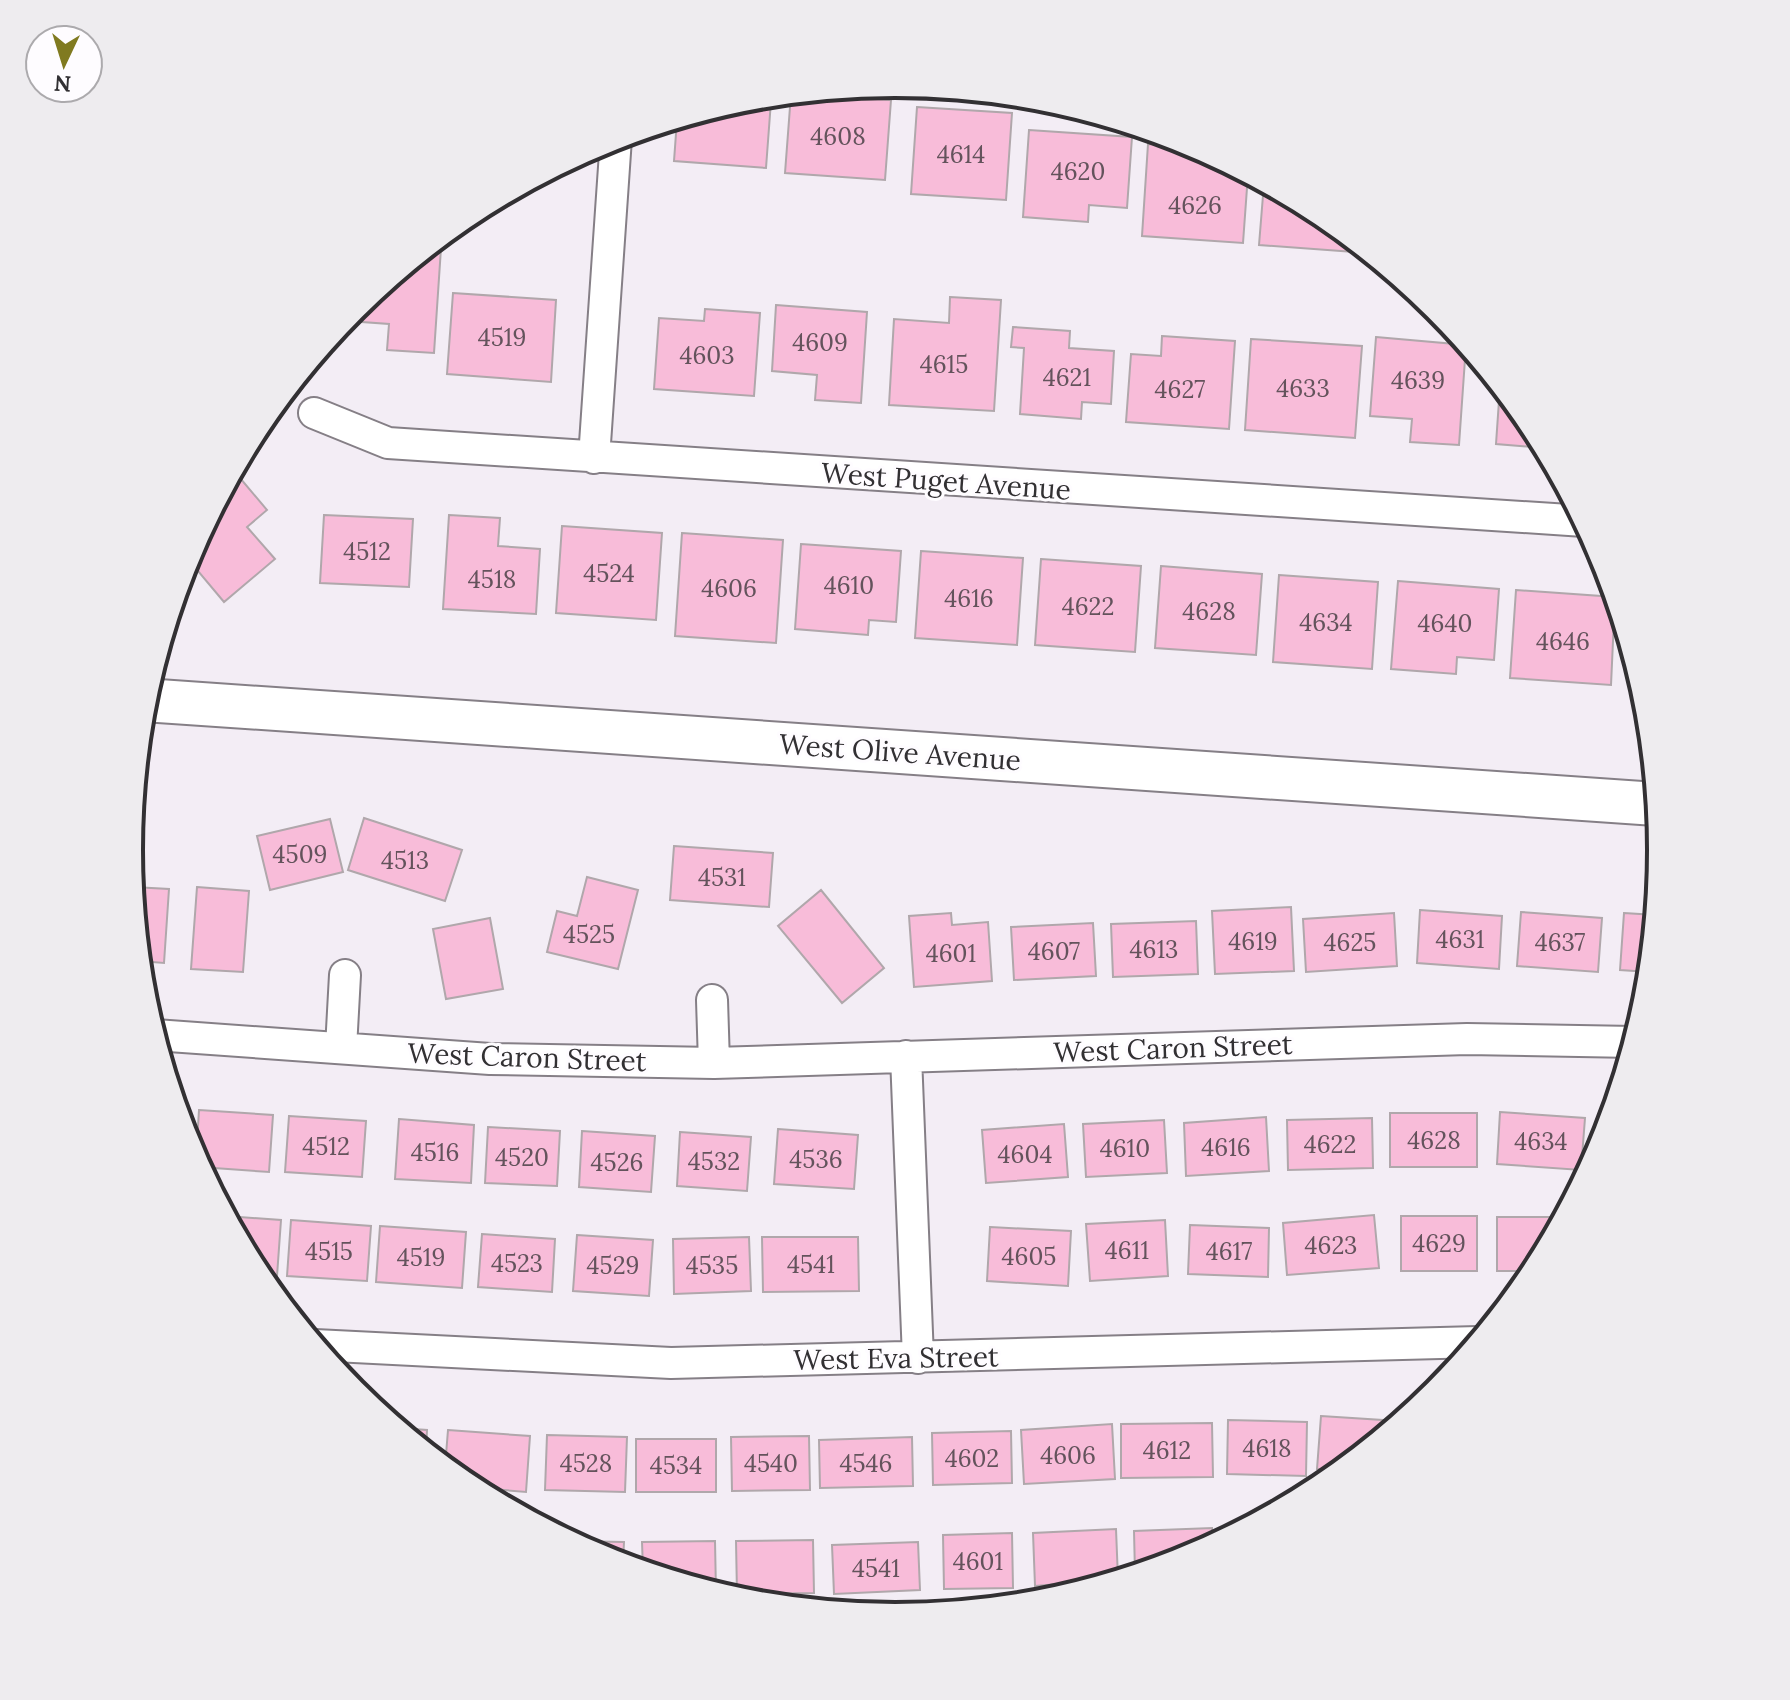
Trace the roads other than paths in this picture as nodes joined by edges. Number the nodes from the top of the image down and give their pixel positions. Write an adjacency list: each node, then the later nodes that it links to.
1 (615, 152): 3 (street)
2 (314, 413): 3 (street, West Puget Avenue)
3 (594, 458): 4 (street, West Puget Avenue)
4 (1570, 520)
5 (158, 701): 6 (main road, West Olive Avenue)
6 (1645, 803)
7 (345, 975): 11 (street)
8 (712, 1000): 13 (street)
9 (167, 1036): 11 (street, West Caron Street)
10 (1622, 1042): 12 (street, West Caron Street)
11 (341, 1048): 13 (street, West Caron Street)
12 (906, 1056): 13 (street, West Caron Street); 16 (street)
13 (714, 1063)
14 (1463, 1342): 16 (street, West Eva Street)
15 (330, 1346): 16 (street, West Eva Street)
16 (918, 1358)

